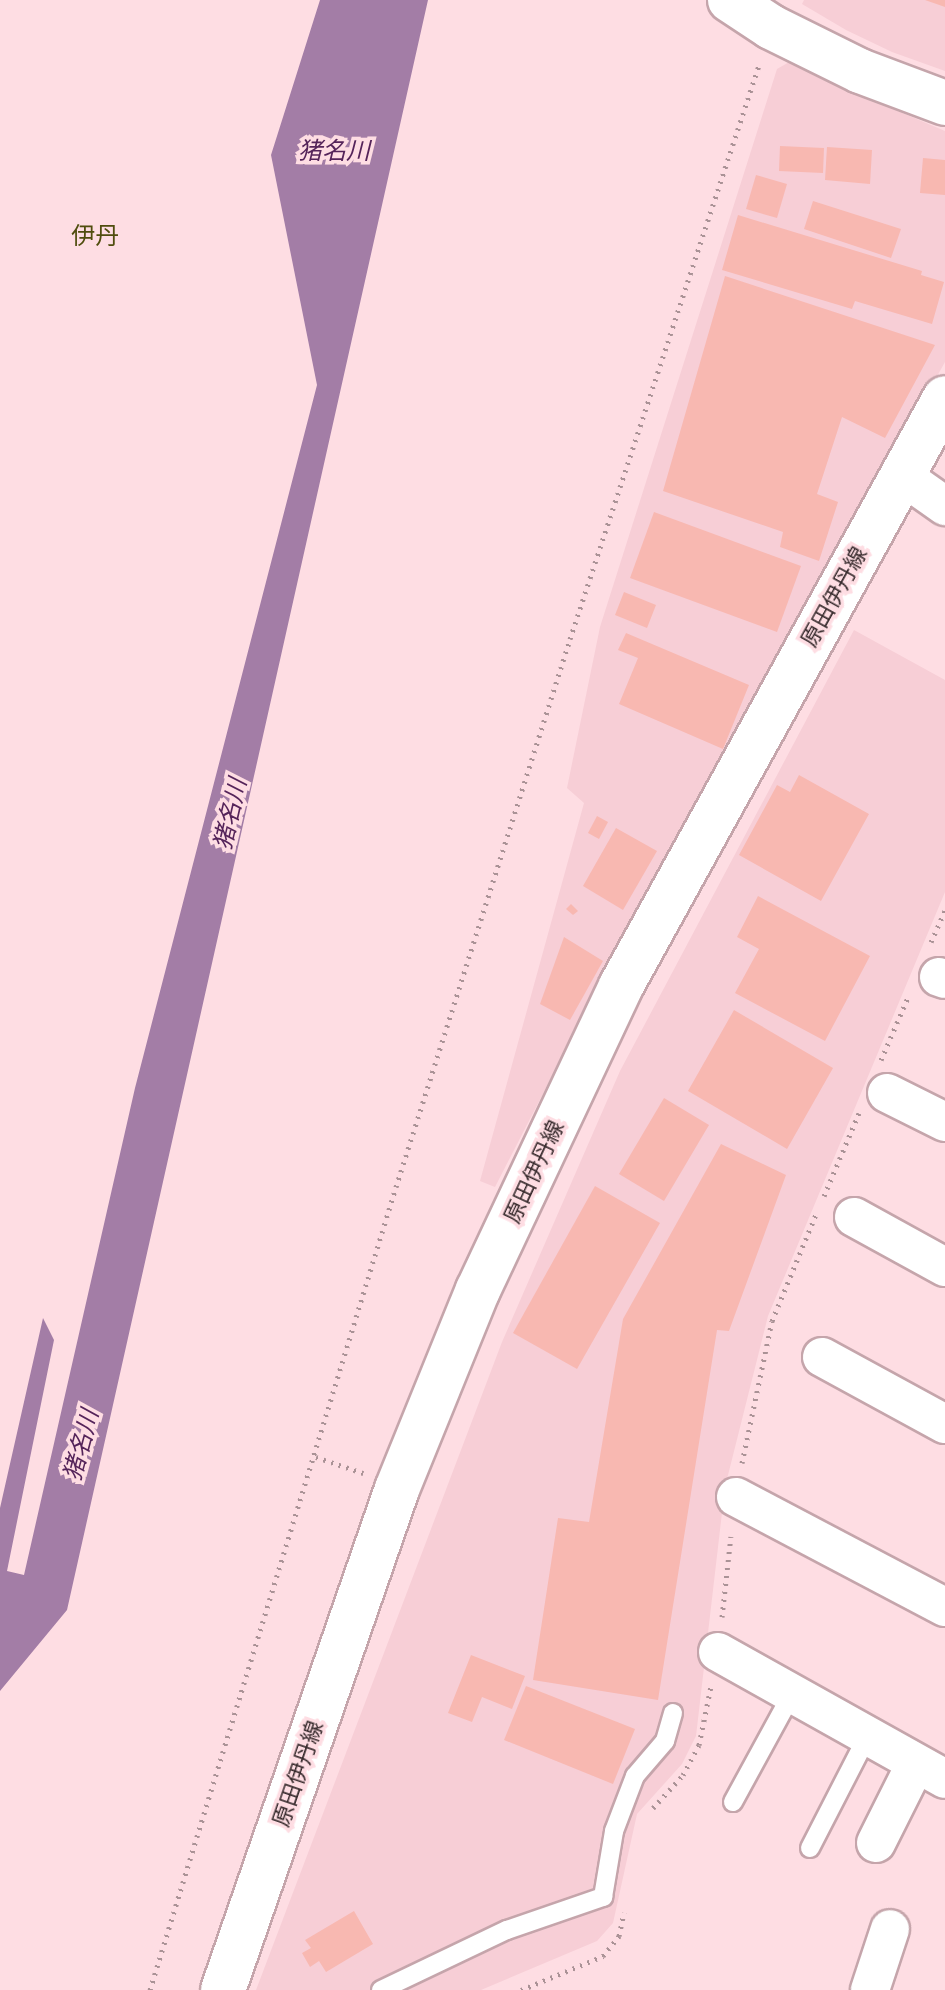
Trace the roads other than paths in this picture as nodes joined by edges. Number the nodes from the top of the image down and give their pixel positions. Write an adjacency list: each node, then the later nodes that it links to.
1 (730, 0): 2 (street)
2 (945, 103)
3 (945, 398): 4 (street, 原田伊丹線)
4 (901, 475): 5 (street); 23 (street, 原田伊丹線)
5 (945, 506)
6 (887, 1093): 7 (street)
7 (945, 1122)
8 (854, 1217): 9 (street)
9 (945, 1267)
10 (822, 1357): 11 (street)
11 (945, 1424)
12 (736, 1497): 13 (street)
13 (945, 1607)
14 (718, 1652): 15 (street)
15 (792, 1694): 17 (street); 19 (lane)
16 (673, 1713): 24 (lane)
17 (867, 1737): 18 (street); 21 (lane)
18 (930, 1771): 20 (street)
19 (733, 1802)
20 (876, 1843)
21 (810, 1848)
22 (890, 1929): 25 (street)
23 (223, 1990)
24 (381, 1990)
25 (870, 1990)

